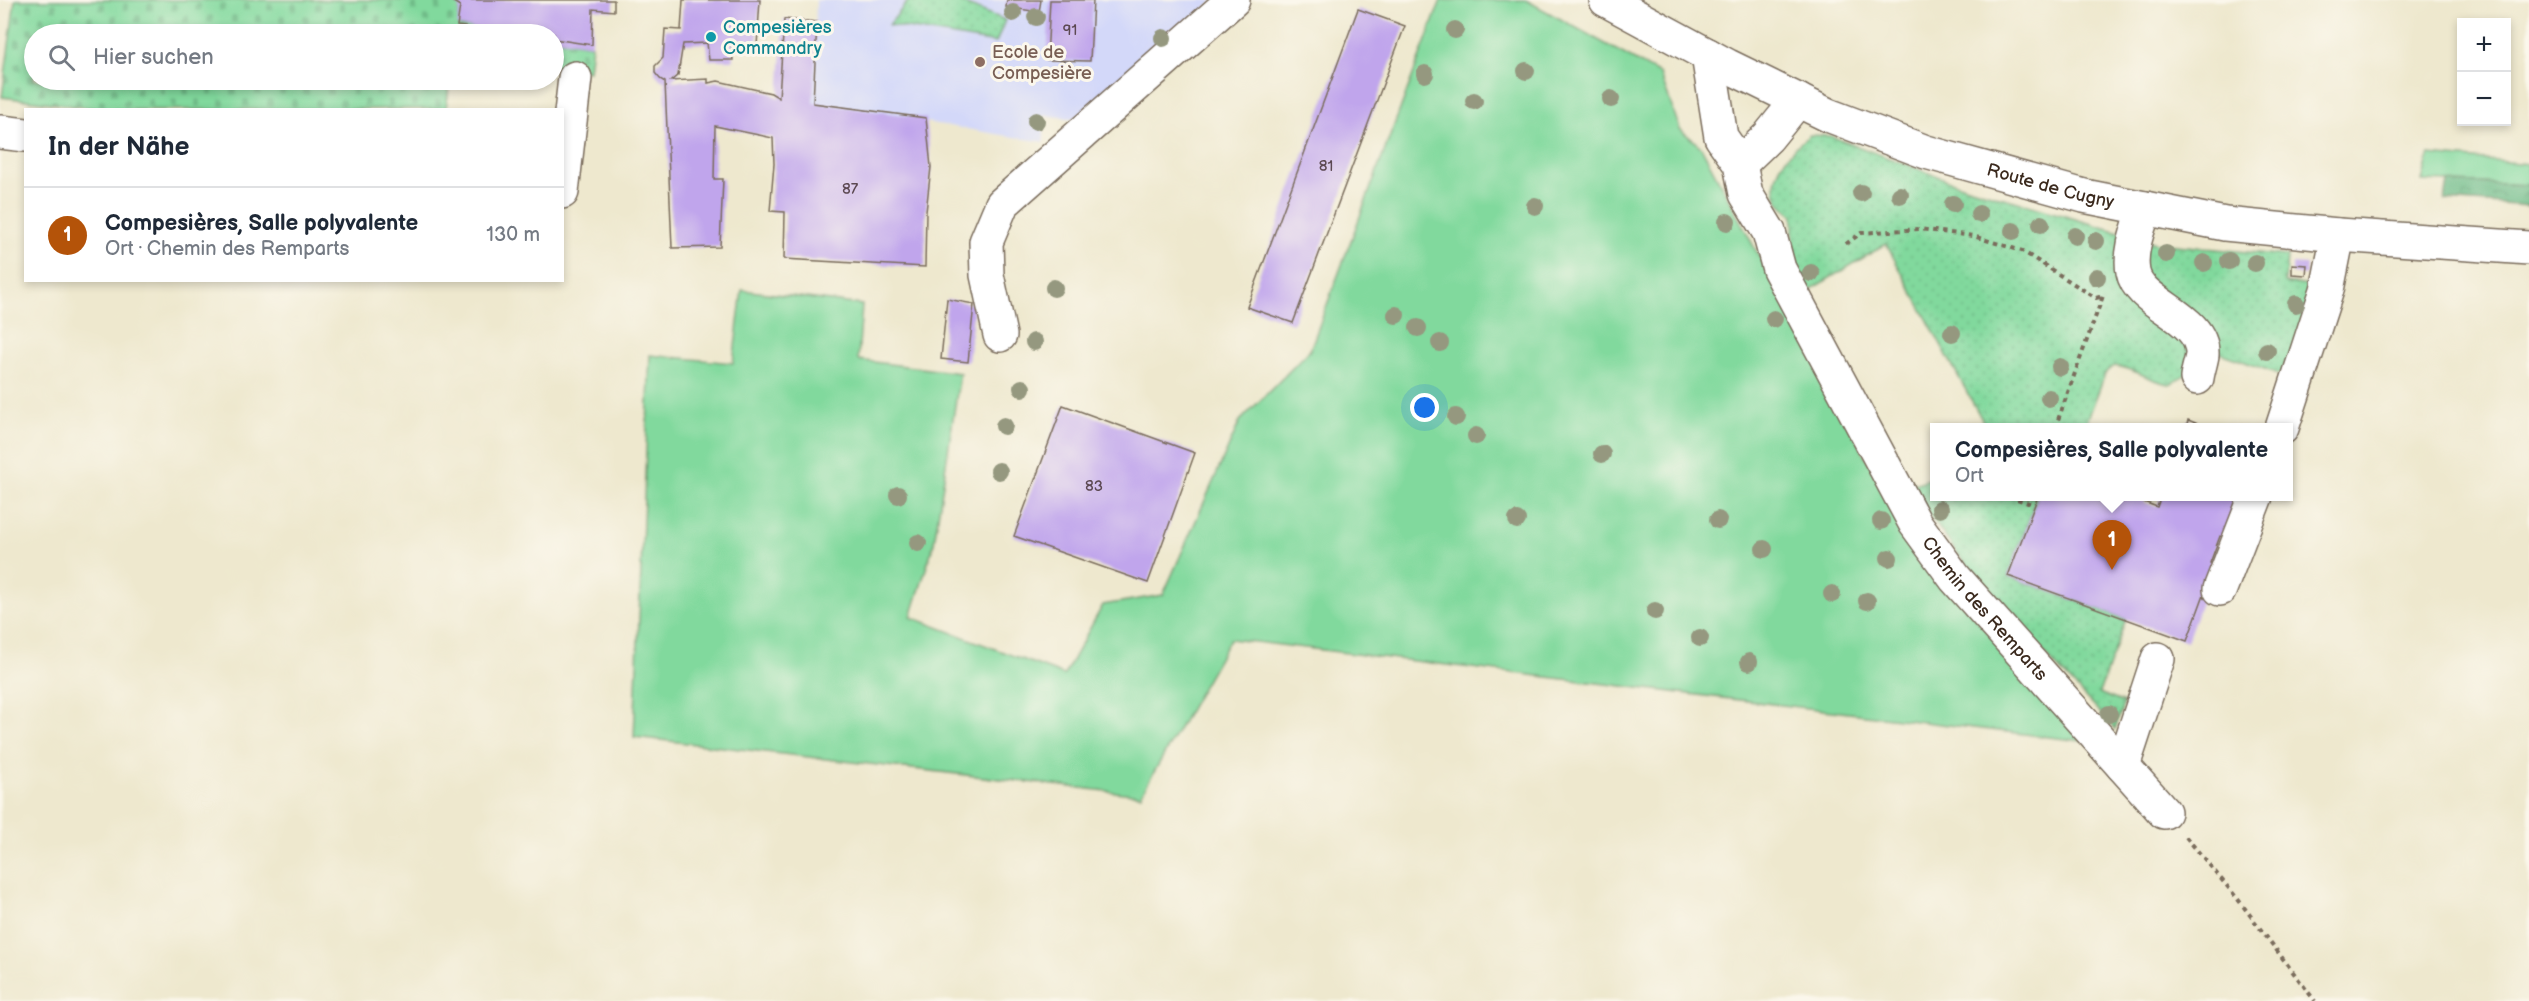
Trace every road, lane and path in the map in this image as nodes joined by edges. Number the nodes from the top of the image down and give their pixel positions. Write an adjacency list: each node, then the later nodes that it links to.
1 (1233, 0): 16 (street)
2 (1606, 0): 3 (street, Route de Cugny)
3 (1708, 55): 5 (street, Route de Cugny); 8 (street, Chemin des Remparts)
4 (575, 78): 9 (street)
5 (1798, 100): 8 (street); 10 (street, Route de Cugny)
6 (0, 132): 7 (street)
7 (24, 135)
8 (1740, 164): 23 (street, Chemin des Remparts)
9 (564, 174)
10 (2145, 208): 11 (street, Route de Cugny); 14 (street)
11 (2338, 235): 13 (street, Route de Cugny); 19 (street)
12 (1846, 244): 15 (path)
13 (2529, 248)
14 (2137, 280): 15 (path); 17 (street)
15 (2103, 296): 18 (path)
16 (1000, 335)
17 (2197, 378)
18 (2057, 423)
19 (2284, 423)
20 (2254, 501): 21 (street)
21 (2220, 590)
22 (2158, 659): 23 (street)
23 (2123, 765): 24 (street, Chemin des Remparts)
24 (2164, 812): 25 (path)
25 (2315, 1001)

